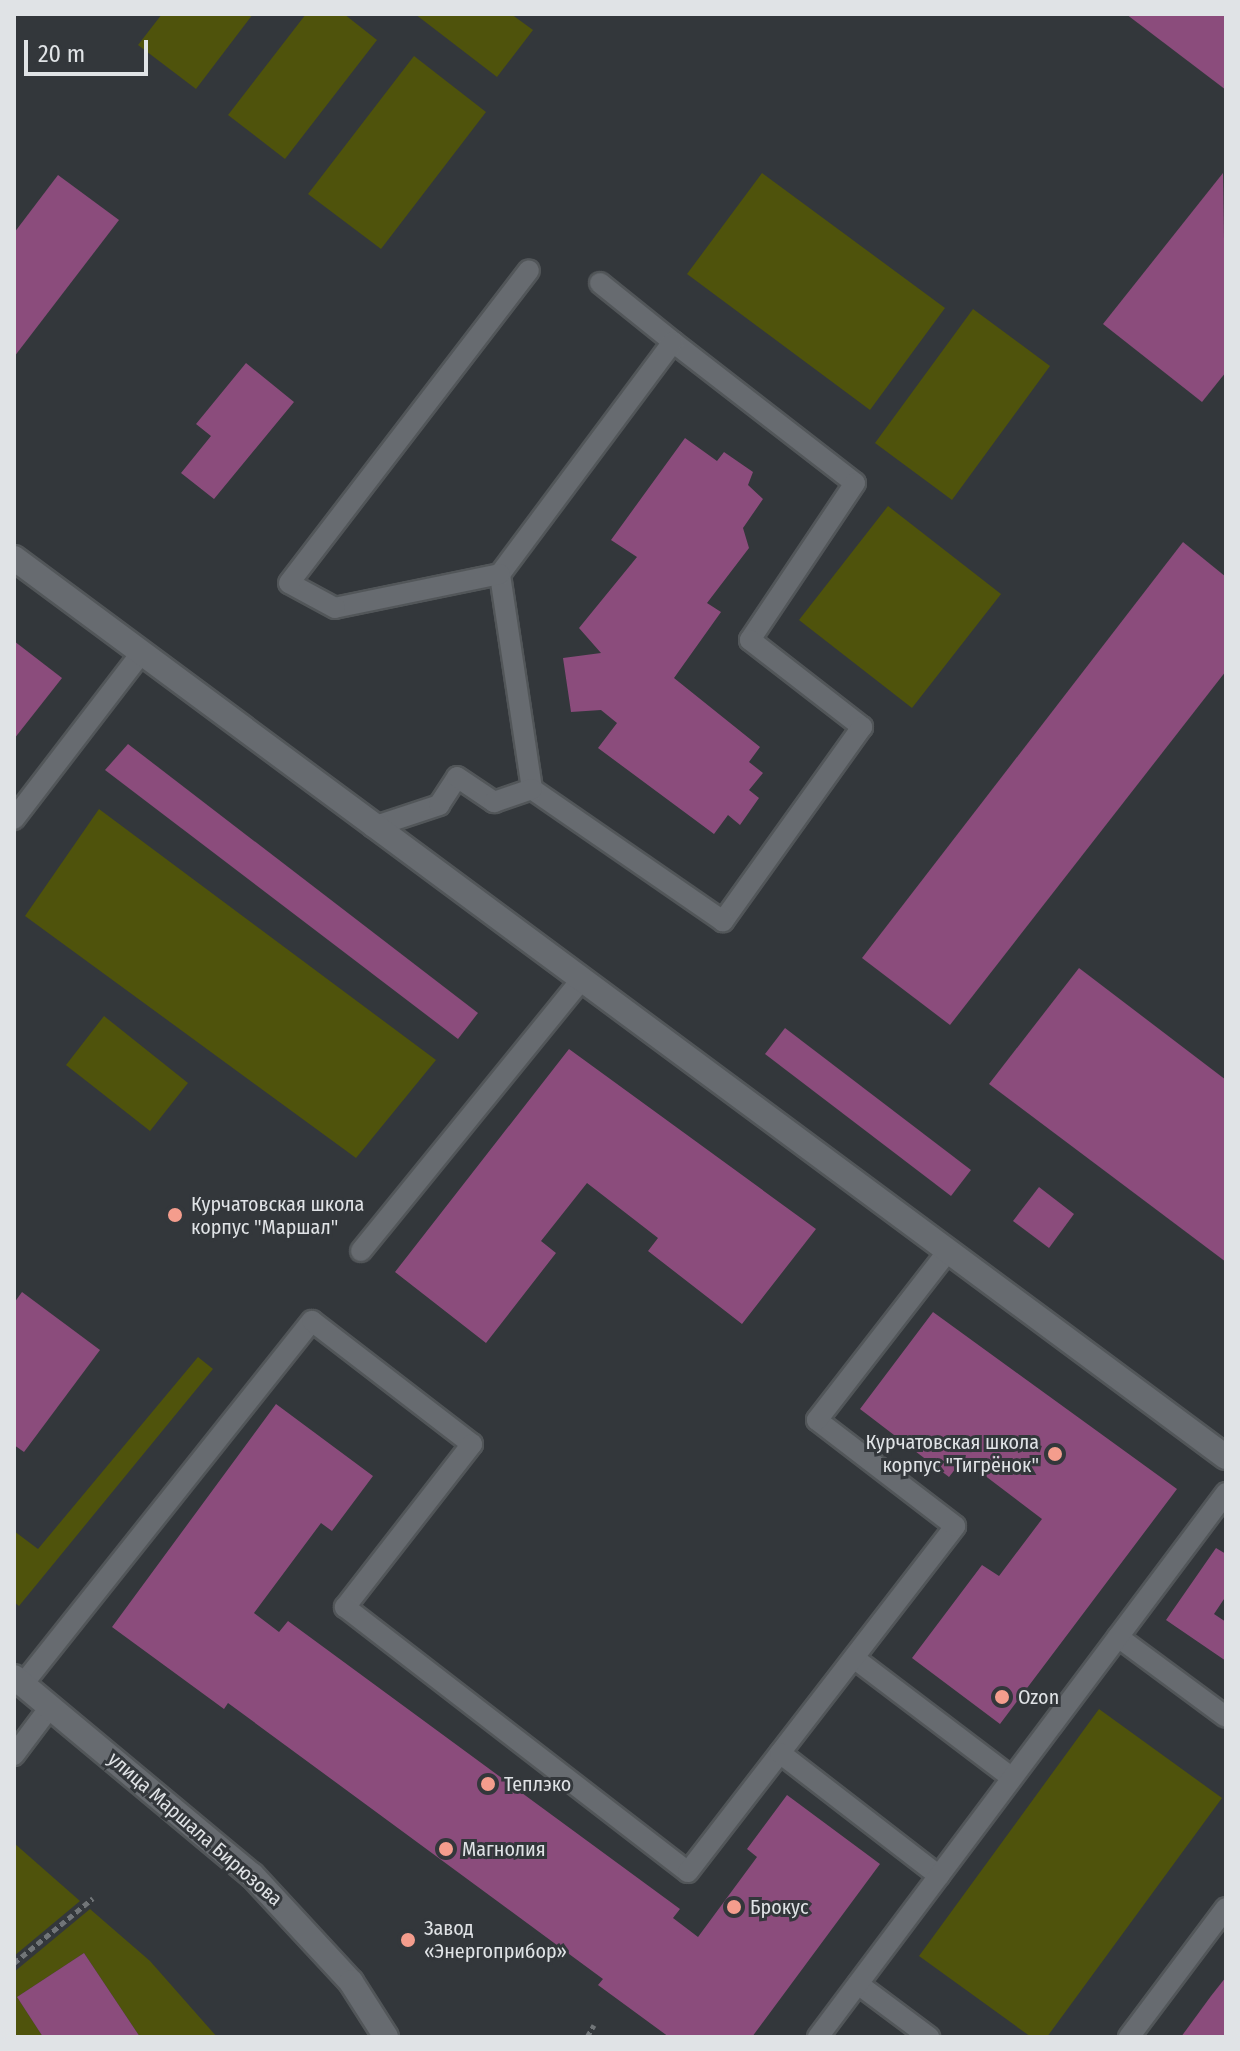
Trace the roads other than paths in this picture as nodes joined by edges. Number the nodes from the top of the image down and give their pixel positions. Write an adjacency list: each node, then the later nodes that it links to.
1 (529, 270): 5 (lane)
2 (600, 283): 3 (lane)
3 (673, 342): 5 (lane); 7 (lane)
4 (14, 558): 6 (street)
5 (500, 574): 7 (lane)
6 (142, 652): 8 (lane); 9 (street)
7 (532, 789): 9 (lane)
8 (14, 819)
9 (373, 827): 10 (street)
10 (581, 980): 11 (lane); 12 (street)
11 (361, 1251)
12 (948, 1251): 13 (street); 16 (lane)
13 (1226, 1457)
14 (1226, 1493): 15 (lane)
15 (1118, 1637): 19 (lane); 22 (lane)
16 (854, 1658): 20 (lane); 22 (lane)
17 (19, 1681): 18 (street, улица Маршала Бирюзова); 20 (lane)
18 (50, 1707): 21 (lane); 26 (street, улица Маршала Бирюзова)
19 (1226, 1717)
20 (780, 1753): 23 (lane)
21 (14, 1755)
22 (1012, 1778): 23 (lane)
23 (939, 1876): 25 (lane)
24 (1226, 1908): 29 (lane)
25 (858, 1984): 27 (lane); 28 (lane)
26 (386, 2037)
27 (818, 2037)
28 (929, 2037)
29 (1129, 2037)

